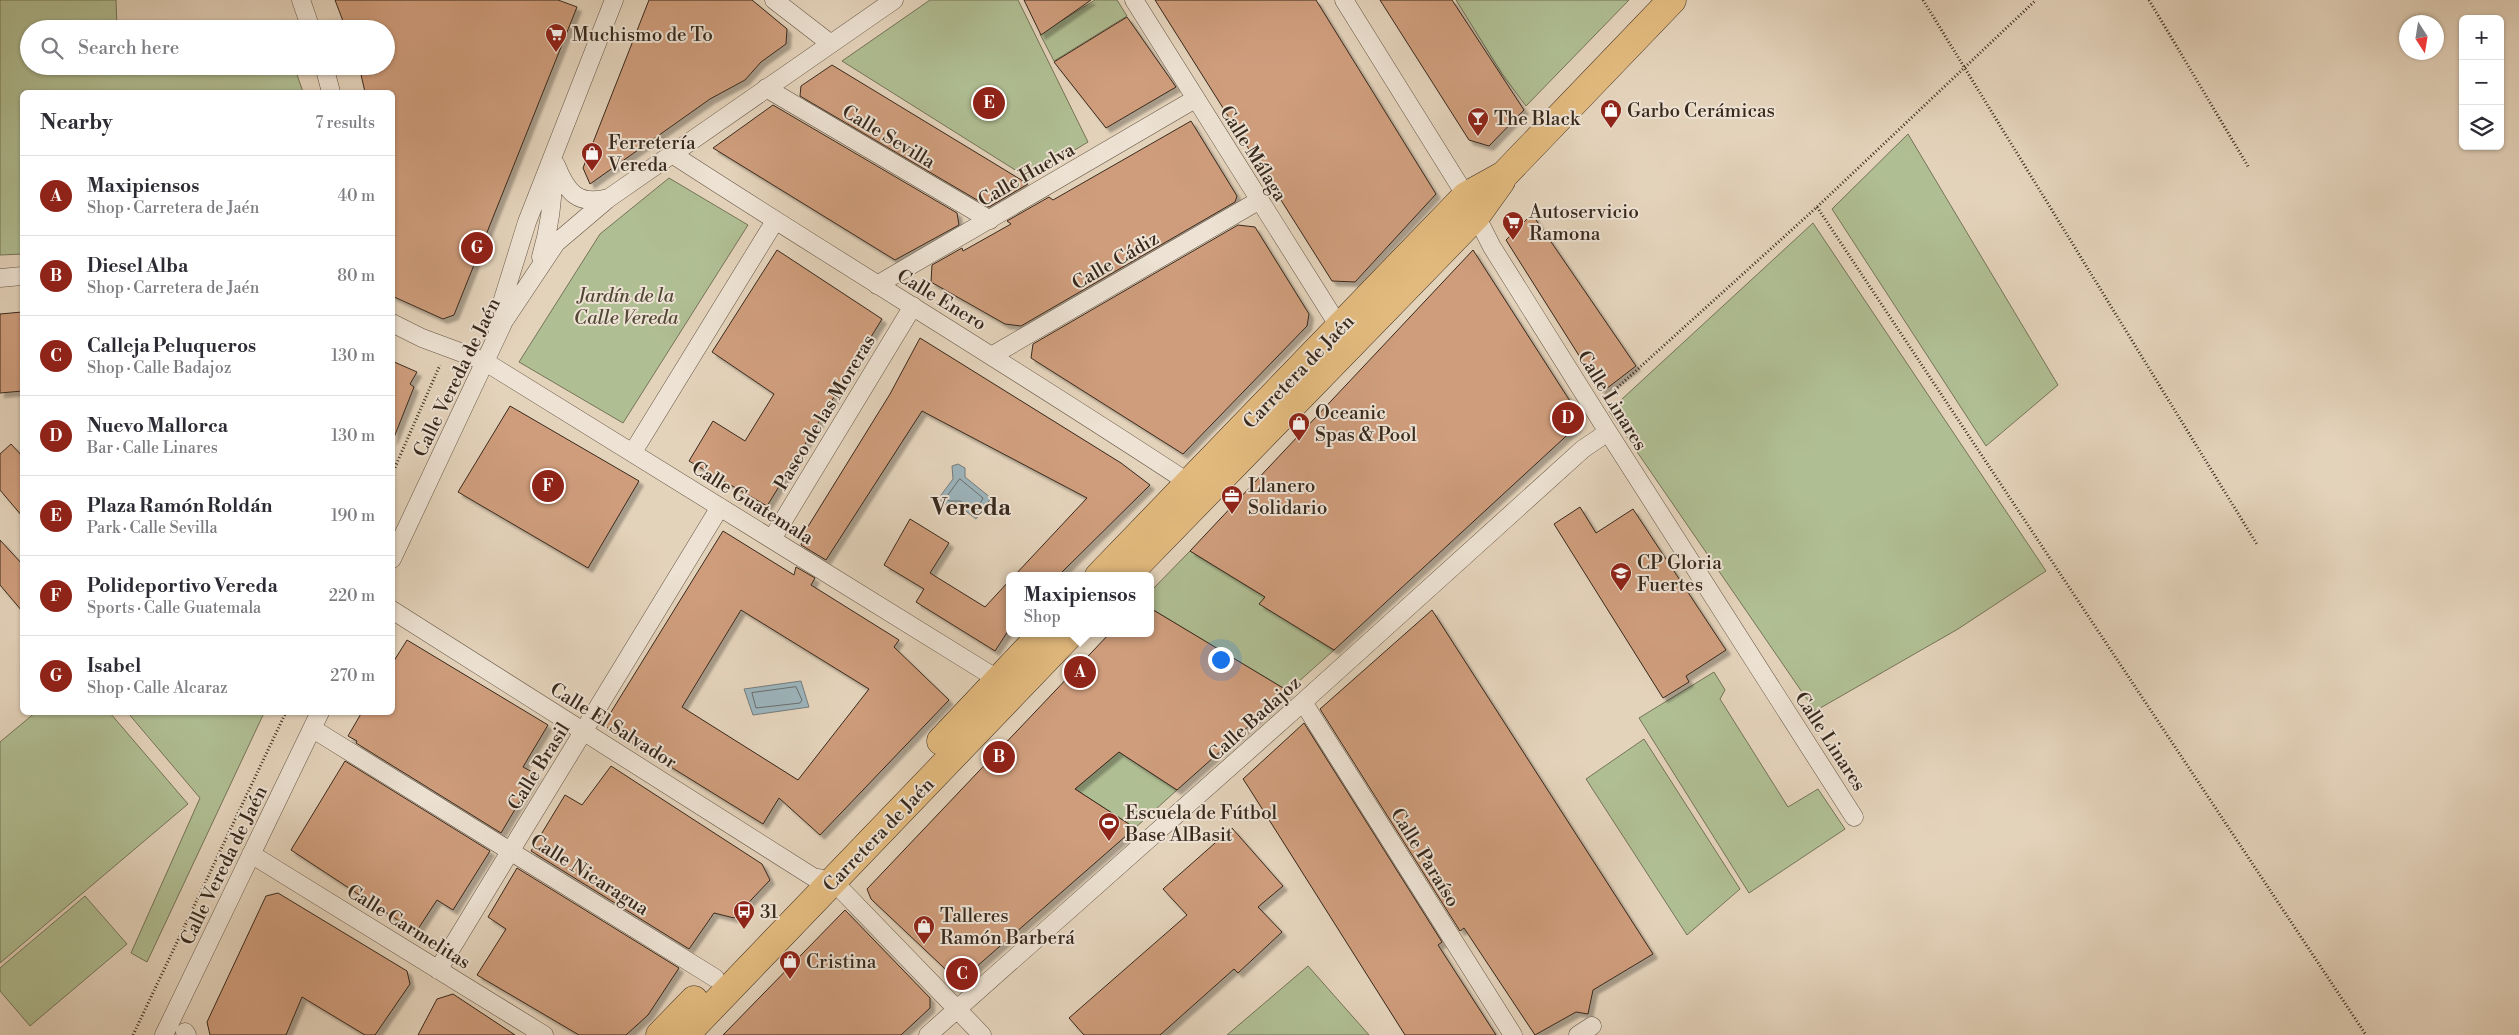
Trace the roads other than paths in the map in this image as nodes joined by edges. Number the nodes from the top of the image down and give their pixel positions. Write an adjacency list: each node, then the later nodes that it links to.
1 (301, 0): 8 (street)
2 (614, 0): 15 (street)
3 (774, 0): 9 (street)
4 (894, 0): 9 (street, Calle Vereda de Jaén)
5 (1134, 0): 13 (street, Calle Málaga)
6 (1344, 0): 18 (street, Calle Linares)
7 (1672, 0): 18 (main road, Carretera de Jaén)
8 (309, 20)
9 (831, 44): 11 (street, Calle Vereda de Jaén)
10 (326, 75): 12 (street)
11 (766, 88): 14 (street, Calle Vereda de Jaén); 19 (street, Calle Sevilla)
12 (330, 90)
13 (1195, 99): 17 (street, Calle Málaga); 19 (street, Calle Huelva)
14 (672, 154): 16 (street, Calle Vereda de Jaén); 20 (street, Calle Enero)
15 (553, 157): 16 (street); 21 (street); 29 (street)
16 (609, 198): 21 (street, Calle Vereda de Jaén)
17 (1258, 202): 27 (street, Calle Málaga); 28 (street, Calle Cádiz)
18 (1471, 206): 27 (main road, Carretera de Jaén); 30 (street, Calle Linares); 37 (main road, Carretera de Jaén)
19 (990, 220): 24 (street, Calle Huelva)
20 (775, 221): 24 (street, Calle Enero); 31 (street)
21 (537, 272): 29 (street, Calle Vereda de Jaén)
22 (20, 276): 23 (street)
23 (0, 278)
24 (877, 285): 25 (street, Calle Enero)
25 (913, 306): 28 (street, Calle Enero); 34 (street, Paseo de las Moreras)
26 (395, 324): 29 (street, Calle Guatemala)
27 (1340, 328): 32 (main road, Carretera de Jaén)
28 (993, 355): 32 (street, Calle Enero)
29 (484, 361): 31 (street, Calle Guatemala); 35 (street, Calle Vereda de Jaén)
30 (1608, 432): 42 (street, Calle Badajoz); 45 (street, Calle Linares)
31 (633, 452): 33 (street, Calle Guatemala)
32 (1189, 483): 36 (main road, Carretera de Jaén)
33 (720, 507): 34 (street, Calle Guatemala); 44 (street, Calle Brasil)
34 (772, 539): 41 (street, Calle Guatemala)
35 (395, 553)
36 (1103, 572)
37 (1130, 572)
38 (395, 612): 44 (street, Calle El Salvador)
39 (1040, 637): 41 (main road, Carretera de Jaén)
40 (1066, 637): 41 (main road, Carretera de Jaén)
41 (1007, 685): 48 (main road, Carretera de Jaén)
42 (1303, 702): 51 (street, Calle Badajoz); 58 (street, Calle Paraíso)
43 (317, 720): 46 (street, Calle Nicaragua); 47 (street, Calle Vereda de Jaén)
44 (584, 731): 46 (street, Calle Brasil); 48 (street, Calle El Salvador)
45 (1854, 817)
46 (511, 850): 49 (street, Calle Brasil); 50 (street, Calle Nicaragua)
47 (251, 854): 49 (street, Calle Carmelitas); 52 (street, Calle Vereda de Jaén)
48 (823, 879): 50 (main road, Carretera de Jaén); 51 (street, Calle El Salvador); 55 (main road, Carretera de Jaén)
49 (438, 970): 53 (street, Calle Carmelitas)
50 (715, 978): 54 (main road, Carretera de Jaén)
51 (956, 1008): 56 (street, Calle Badajoz); 57 (street, Calle El Salvador)
52 (164, 1035)
53 (544, 1035)
54 (660, 1035)
55 (686, 1035)
56 (928, 1035)
57 (982, 1035)
58 (1513, 1035)

